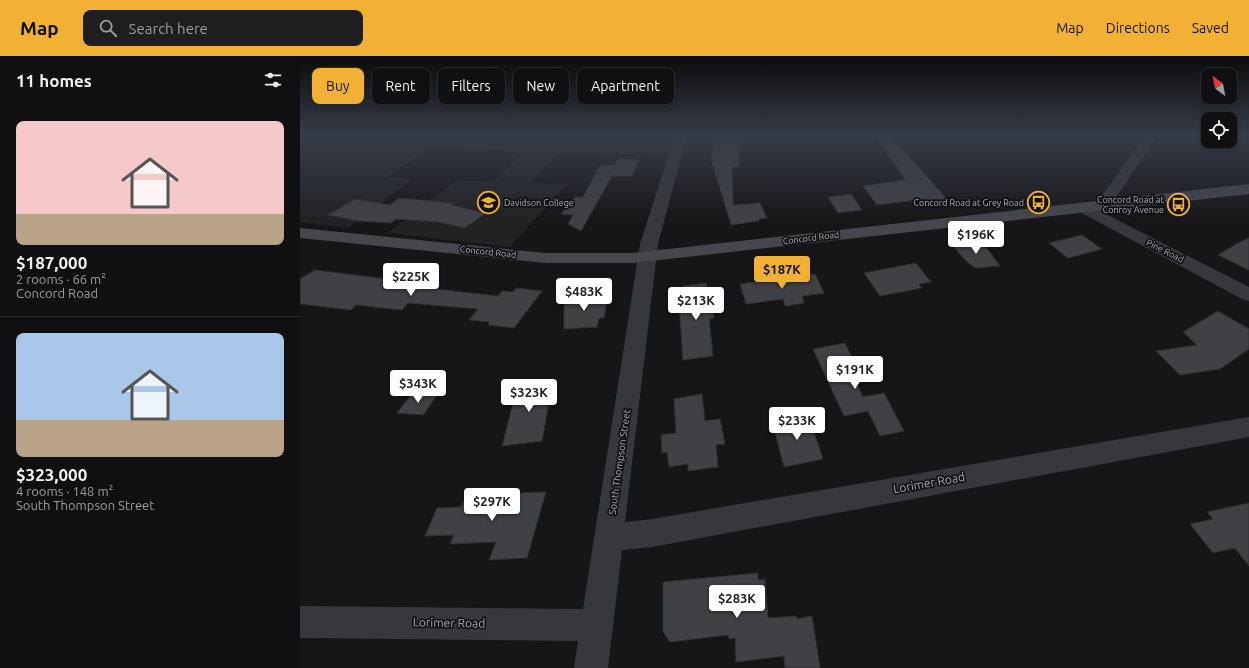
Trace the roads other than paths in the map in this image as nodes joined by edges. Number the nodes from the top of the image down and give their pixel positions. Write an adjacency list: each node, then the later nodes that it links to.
1 (673, 164): 7 (street, South Thompson Street)
2 (1132, 164): 4 (street)
3 (1249, 189): 4 (main road, Concord Road)
4 (1103, 205): 5 (main road, Concord Road)
5 (1082, 207): 7 (main road, Concord Road); 8 (street, Pine Road)
6 (300, 232): 7 (main road, Concord Road)
7 (647, 256): 10 (street, South Thompson Street)
8 (1249, 295)
9 (1249, 427): 10 (street, Lorimer Road)
10 (609, 537): 12 (street, South Thompson Street)
11 (300, 622): 12 (street, Lorimer Road)
12 (597, 625): 13 (street, South Thompson Street)
13 (591, 668)

